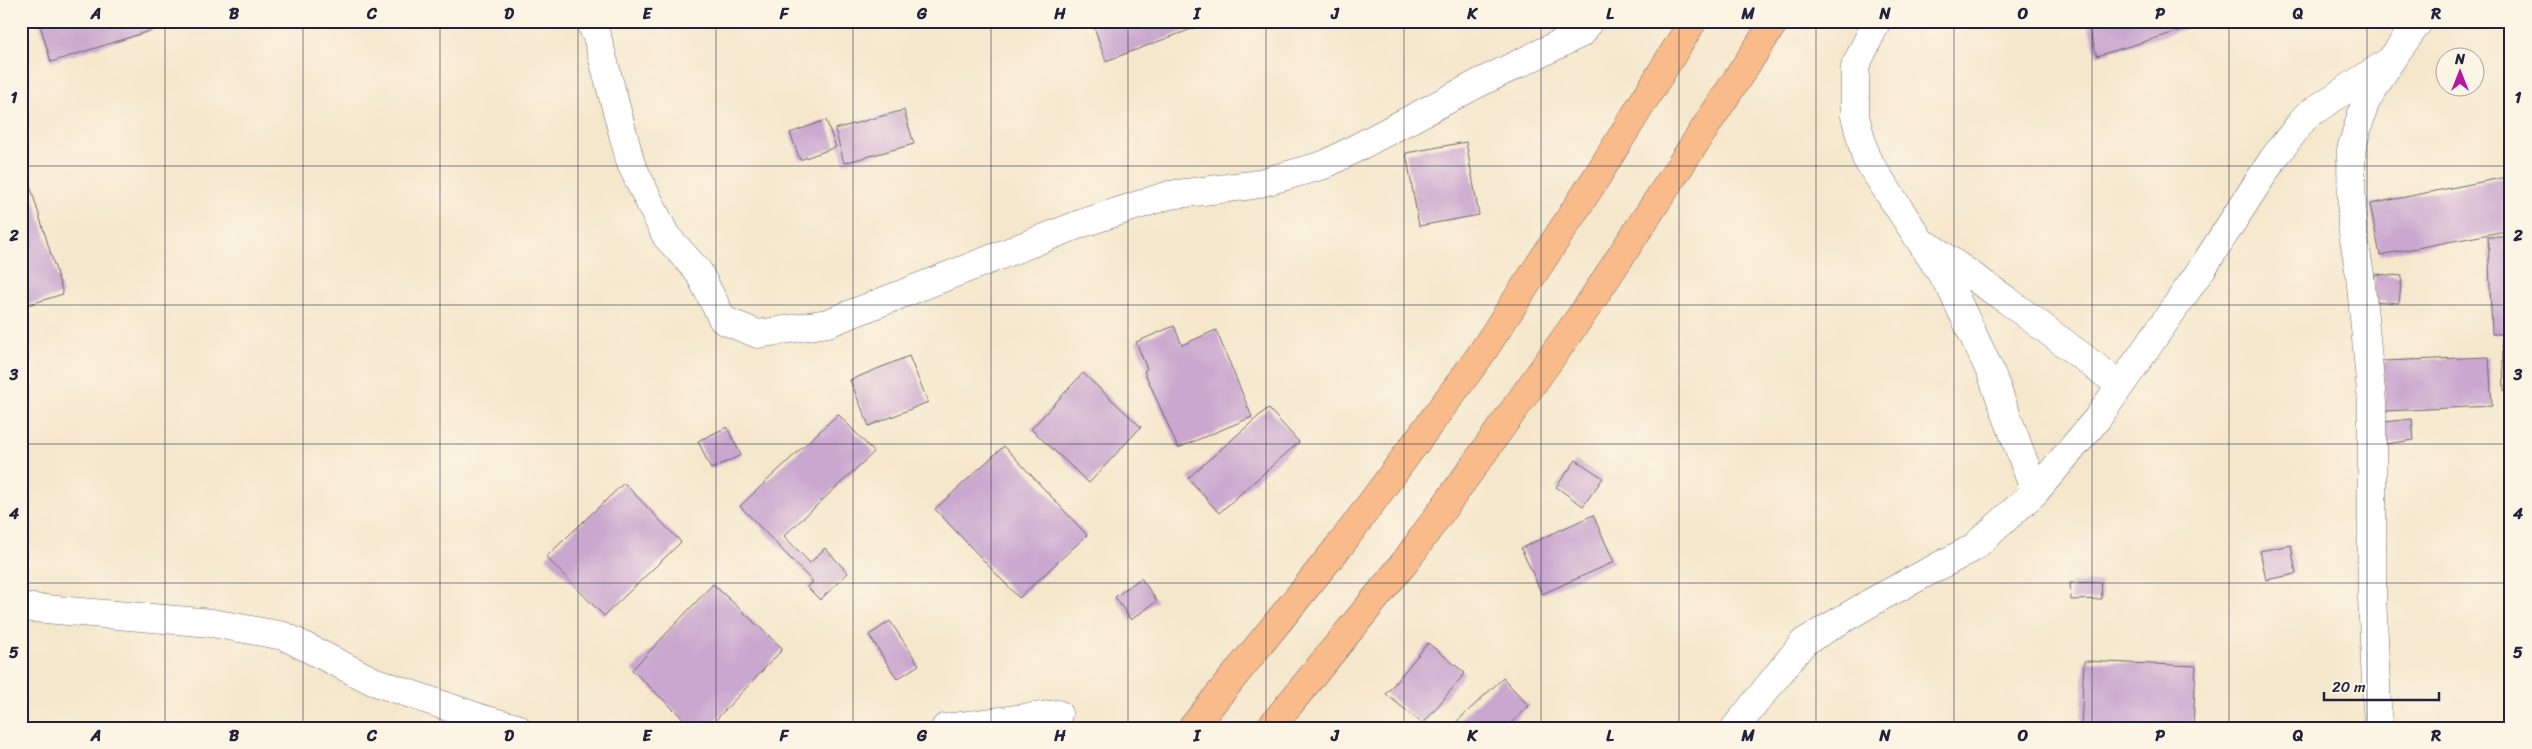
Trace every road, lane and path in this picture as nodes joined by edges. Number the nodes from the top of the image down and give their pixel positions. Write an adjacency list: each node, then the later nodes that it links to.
1 (590, 21): 2 (street)
2 (1589, 21)
3 (1693, 21): 15 (main road)
4 (1775, 21): 16 (main road)
5 (1877, 21): 8 (street)
6 (2418, 21): 7 (street)
7 (2391, 60): 9 (street); 18 (street)
8 (1920, 239): 9 (street); 10 (street)
9 (2120, 385): 10 (street)
10 (2035, 492): 17 (street)
11 (21, 607): 13 (street)
12 (1058, 714): 14 (street)
13 (517, 728)
14 (945, 728)
15 (1192, 728)
16 (1270, 728)
17 (1735, 728)
18 (2378, 728)

